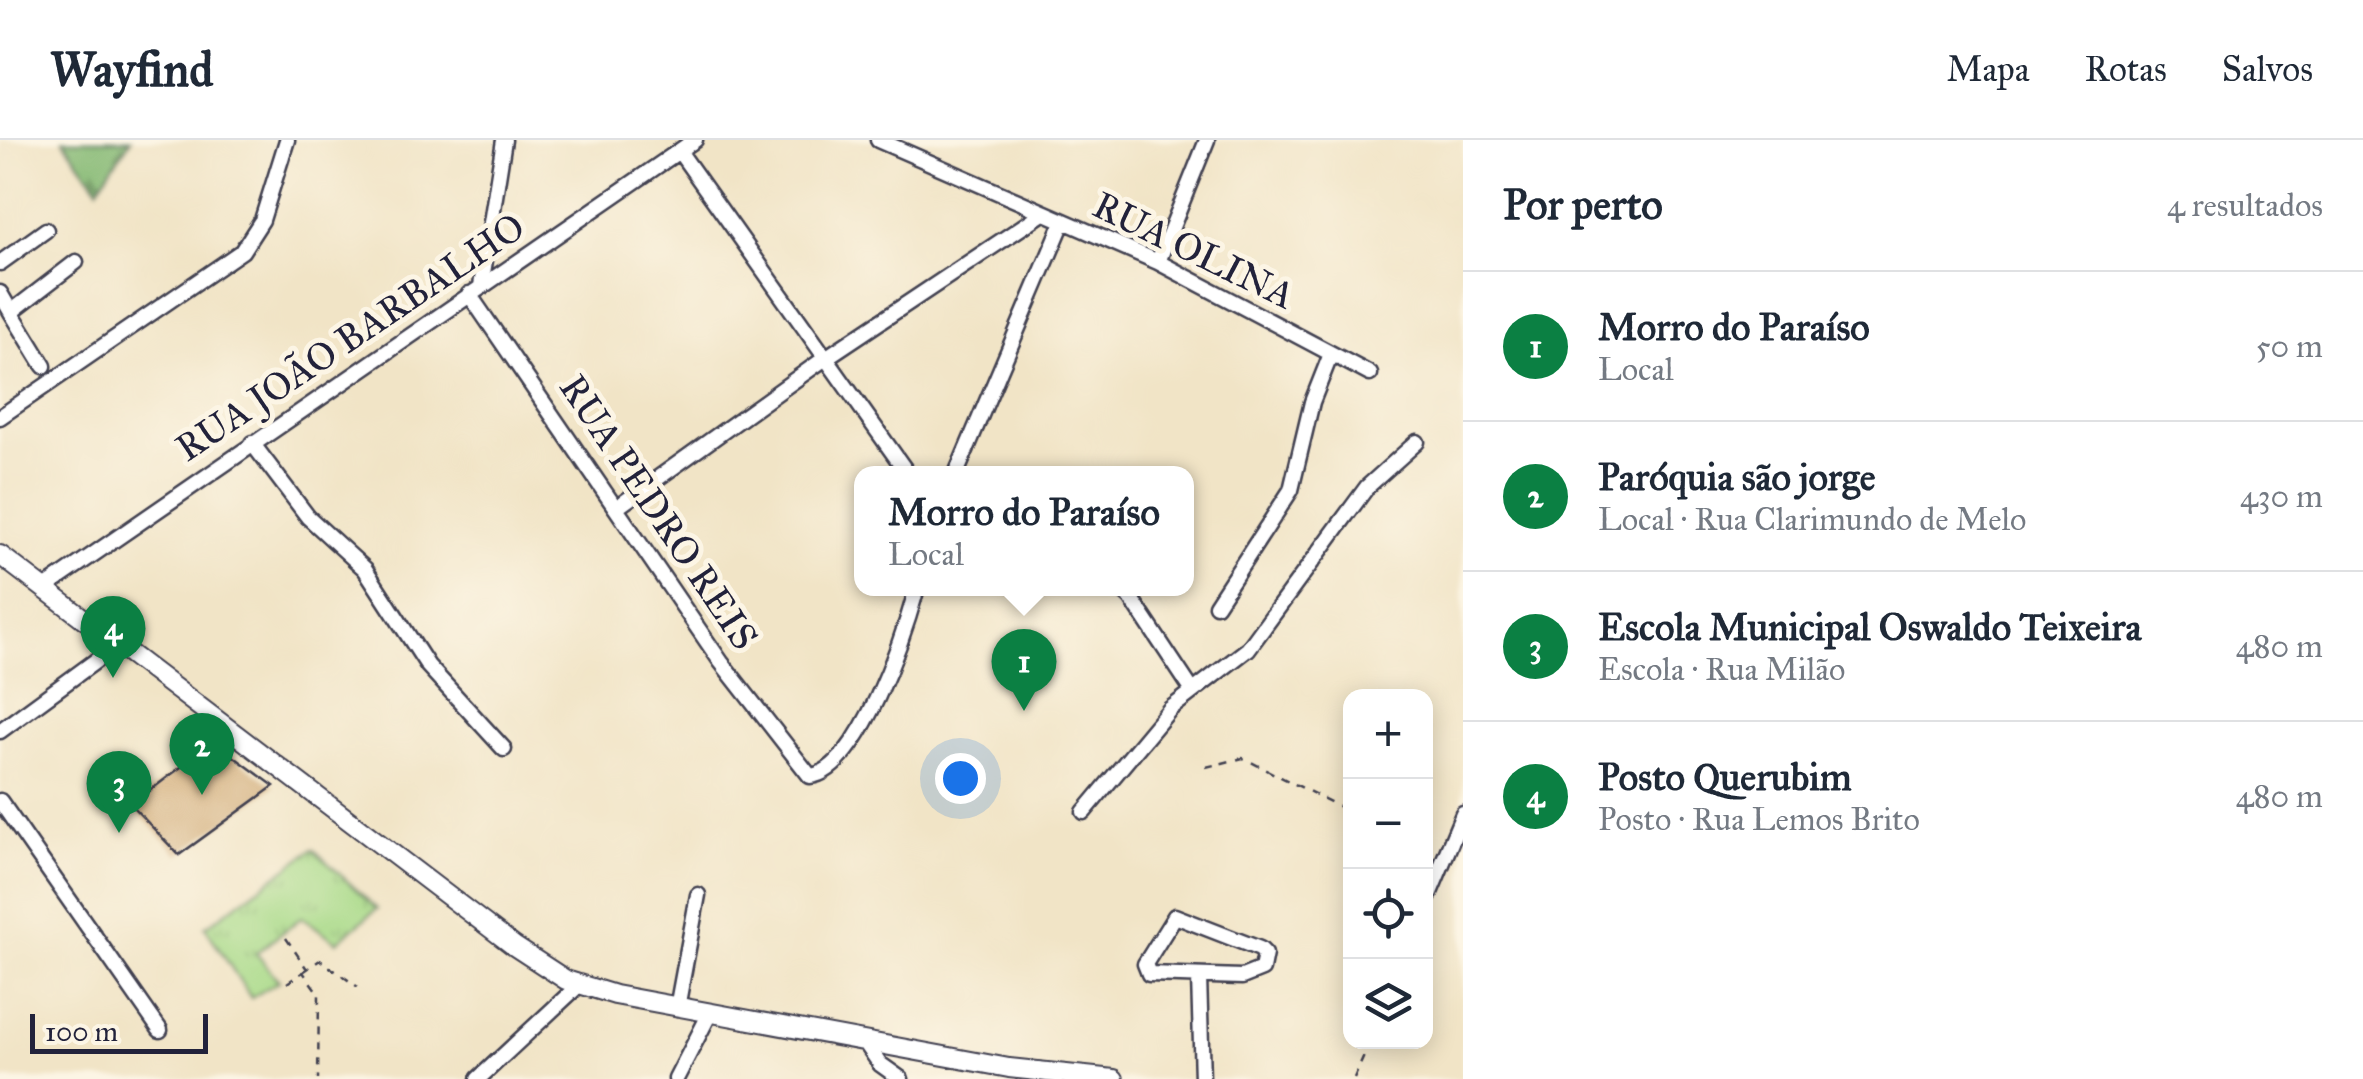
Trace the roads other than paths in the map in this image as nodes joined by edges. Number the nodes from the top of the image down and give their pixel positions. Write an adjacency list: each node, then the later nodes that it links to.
1 (287, 140): 20 (street)
2 (504, 140): 13 (street)
3 (695, 140): 6 (street, RUA JOÃO BARBALHO)
4 (878, 140): 7 (street, RUA OLINA)
5 (1207, 140): 12 (street)
6 (679, 151): 13 (street, RUA JOÃO BARBALHO); 17 (street)
7 (1043, 212): 8 (street, RUA OLINA); 17 (street)
8 (1063, 222): 12 (street, RUA OLINA); 24 (street)
9 (46, 230): 10 (street)
10 (0, 262)
11 (76, 262): 15 (street)
12 (1158, 262): 16 (street, RUA OLINA)
13 (475, 290): 22 (street, RUA JOÃO BARBALHO); 25 (street, RUA PEDRO REIS)
14 (0, 293): 15 (street)
15 (11, 312): 18 (street)
16 (1331, 354): 19 (street, RUA OLINA); 30 (street)
17 (824, 359): 23 (street); 25 (street)
18 (44, 366)
19 (1370, 374)
20 (0, 417)
21 (1417, 442): 32 (street)
22 (252, 443): 27 (street, RUA JOÃO BARBALHO); 34 (street)
23 (902, 466)
24 (959, 466)
25 (618, 506): 28 (street, RUA PEDRO REIS)
26 (0, 555): 27 (main road)
27 (43, 589): 31 (main road)
28 (914, 596)
29 (1129, 596): 32 (street)
30 (1216, 605)
31 (116, 646): 33 (street); 41 (main road)
32 (1192, 690): 36 (street)
33 (0, 731)
34 (504, 748)
35 (0, 801): 44 (street)
36 (1084, 812)
37 (1463, 814): 38 (street)
38 (1433, 885)
39 (698, 896): 42 (street)
40 (1200, 978): 40 (street); 50 (street)
41 (579, 986): 42 (main road); 46 (street)
42 (677, 1008): 43 (main road)
43 (710, 1013): 45 (main road); 47 (street)
44 (160, 1030)
45 (865, 1042): 48 (street); 49 (main road)
46 (478, 1079)
47 (676, 1079)
48 (901, 1079)
49 (1114, 1079)
50 (1202, 1079)

